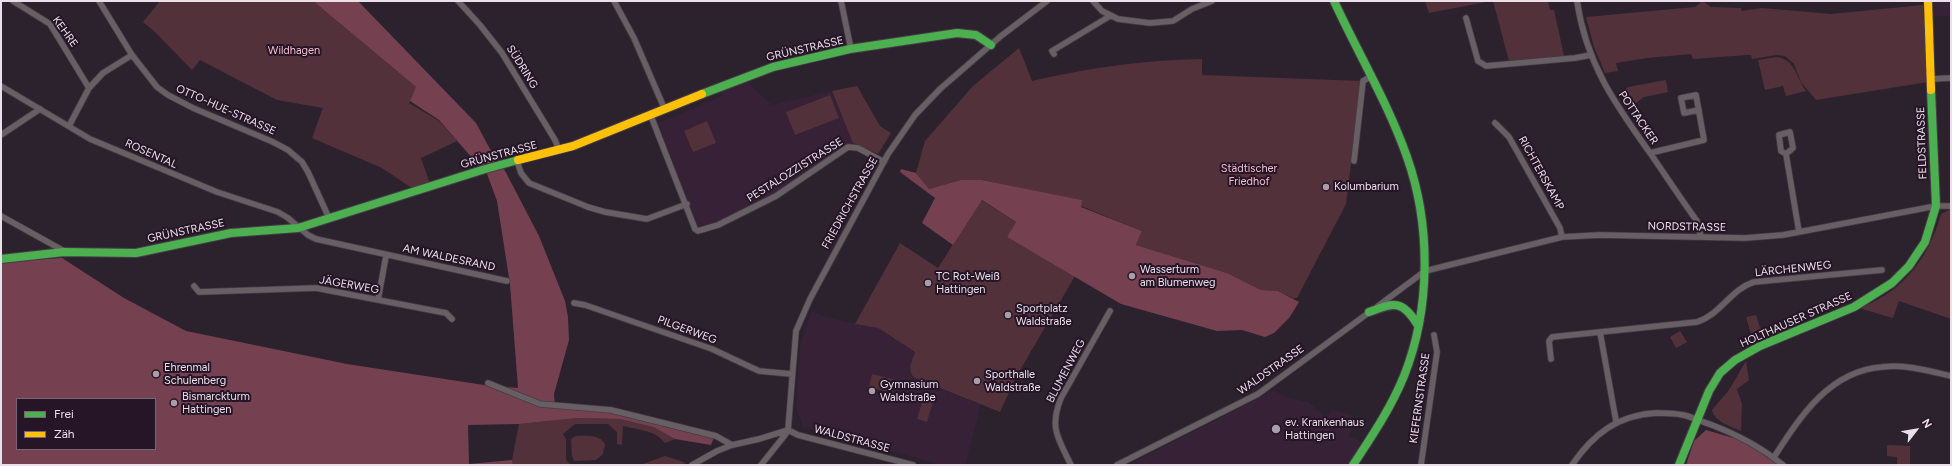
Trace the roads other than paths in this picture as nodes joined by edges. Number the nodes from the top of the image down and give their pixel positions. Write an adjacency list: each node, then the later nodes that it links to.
1 (13, 1): 23 (street, KEHRE)
2 (99, 1): 17 (street, OTTO-HUE-STRASSE)
3 (458, 1): 31 (street, SÜDRING)
4 (614, 1): 25 (street)
5 (841, 1): 15 (street)
6 (1047, 1): 14 (street, FRIEDRICHSTRASSE)
7 (1093, 1): 12 (street)
8 (1212, 1): 12 (street)
9 (1334, 1): 19 (street)
10 (1577, 1): 18 (street, POTTACKER)
11 (1928, 1): 21 (street, FELDSTRASSE)
12 (1110, 16): 16 (street)
13 (1466, 18): 18 (street)
14 (991, 45): 15 (street, GRÜNSTRASSE); 35 (street, FRIEDRICHSTRASSE)
15 (851, 49): 25 (street, GRÜNSTRASSE)
16 (1054, 54)
17 (132, 55): 23 (street); 41 (street, OTTO-HUE-STRASSE)
18 (1591, 55): 32 (street, POTTACKER)
19 (1370, 77): 36 (street); 50 (street)
20 (1951, 78): 21 (street)
21 (1931, 79): 38 (street, FELDSTRASSE)
22 (1, 86): 24 (street, ROSENTAL)
23 (88, 88): 29 (street)
24 (40, 109): 29 (street, ROSENTAL); 30 (street)
25 (665, 110): 27 (street, GRÜNSTRASSE)
26 (1699, 110): 32 (street)
27 (651, 116): 31 (street, GRÜNSTRASSE); 37 (street)
28 (1495, 124): 44 (street, RICHTERSKAMP)
29 (69, 126): 42 (street, ROSENTAL)
30 (1, 136)
31 (558, 150): 34 (street, GRÜNSTRASSE)
32 (1650, 153): 45 (street, POTTACKER)
33 (1786, 154): 43 (street)
34 (516, 161): 37 (street); 41 (street, GRÜNSTRASSE)
35 (884, 162): 37 (street, PESTALOZZISTRASSE); 62 (street, FRIEDRICHSTRASSE)
36 (1354, 162)
37 (687, 204)
38 (1936, 206): 39 (street, NORDSTRASSE); 43 (street, NORDSTRASSE); 65 (street, HOLTHAUSER STRASSE)
39 (1951, 206)
40 (1, 216): 46 (street)
41 (329, 218): 42 (street, GRÜNSTRASSE)
42 (298, 228): 46 (street, GRÜNSTRASSE); 47 (street, AM WALDESRAND)
43 (1799, 232): 45 (street, NORDSTRASSE)
44 (1562, 237): 45 (street, NORDSTRASSE); 50 (street, NORDSTRASSE)
45 (1701, 237)
46 (64, 252): 48 (street, GRÜNSTRASSE)
47 (386, 256): 51 (street, AM WALDESRAND); 53 (street, AM WALDESRAND)
48 (1, 259)
49 (1882, 270): 59 (street, LÄRCHENWEG)
50 (1425, 271): 56 (street, WALDSTRASSE); 58 (street)
51 (507, 281)
52 (194, 286): 53 (street, JÄGERWEG)
53 (378, 300): 57 (street, JÄGERWEG)
54 (574, 303): 62 (street, PILGERWEG)
55 (1110, 312): 73 (street, BLUMENWEG)
56 (1369, 312): 58 (street); 74 (street, WALDSTRASSE)
57 (452, 319)
58 (1417, 324): 75 (street)
59 (1600, 332): 61 (street, LÄRCHENWEG); 66 (street)
60 (1434, 334): 76 (street, KIEFERNSTRASSE)
61 (1551, 359)
62 (792, 374): 67 (street, FRIEDRICHSTRASSE)
63 (1951, 376): 69 (street)
64 (488, 383): 68 (street)
65 (1696, 419): 66 (street); 69 (street); 78 (street, HOLTHAUSER STRASSE)
66 (1616, 421): 77 (street)
67 (788, 430): 68 (street); 71 (street); 72 (street, WALDSTRASSE)
68 (732, 445): 70 (street)
69 (1774, 457): 79 (street)
70 (692, 465)
71 (761, 465)
72 (911, 465)
73 (1071, 465)
74 (1117, 465)
75 (1353, 465)
76 (1421, 465)
77 (1572, 465)
78 (1679, 465)
79 (1783, 465)

